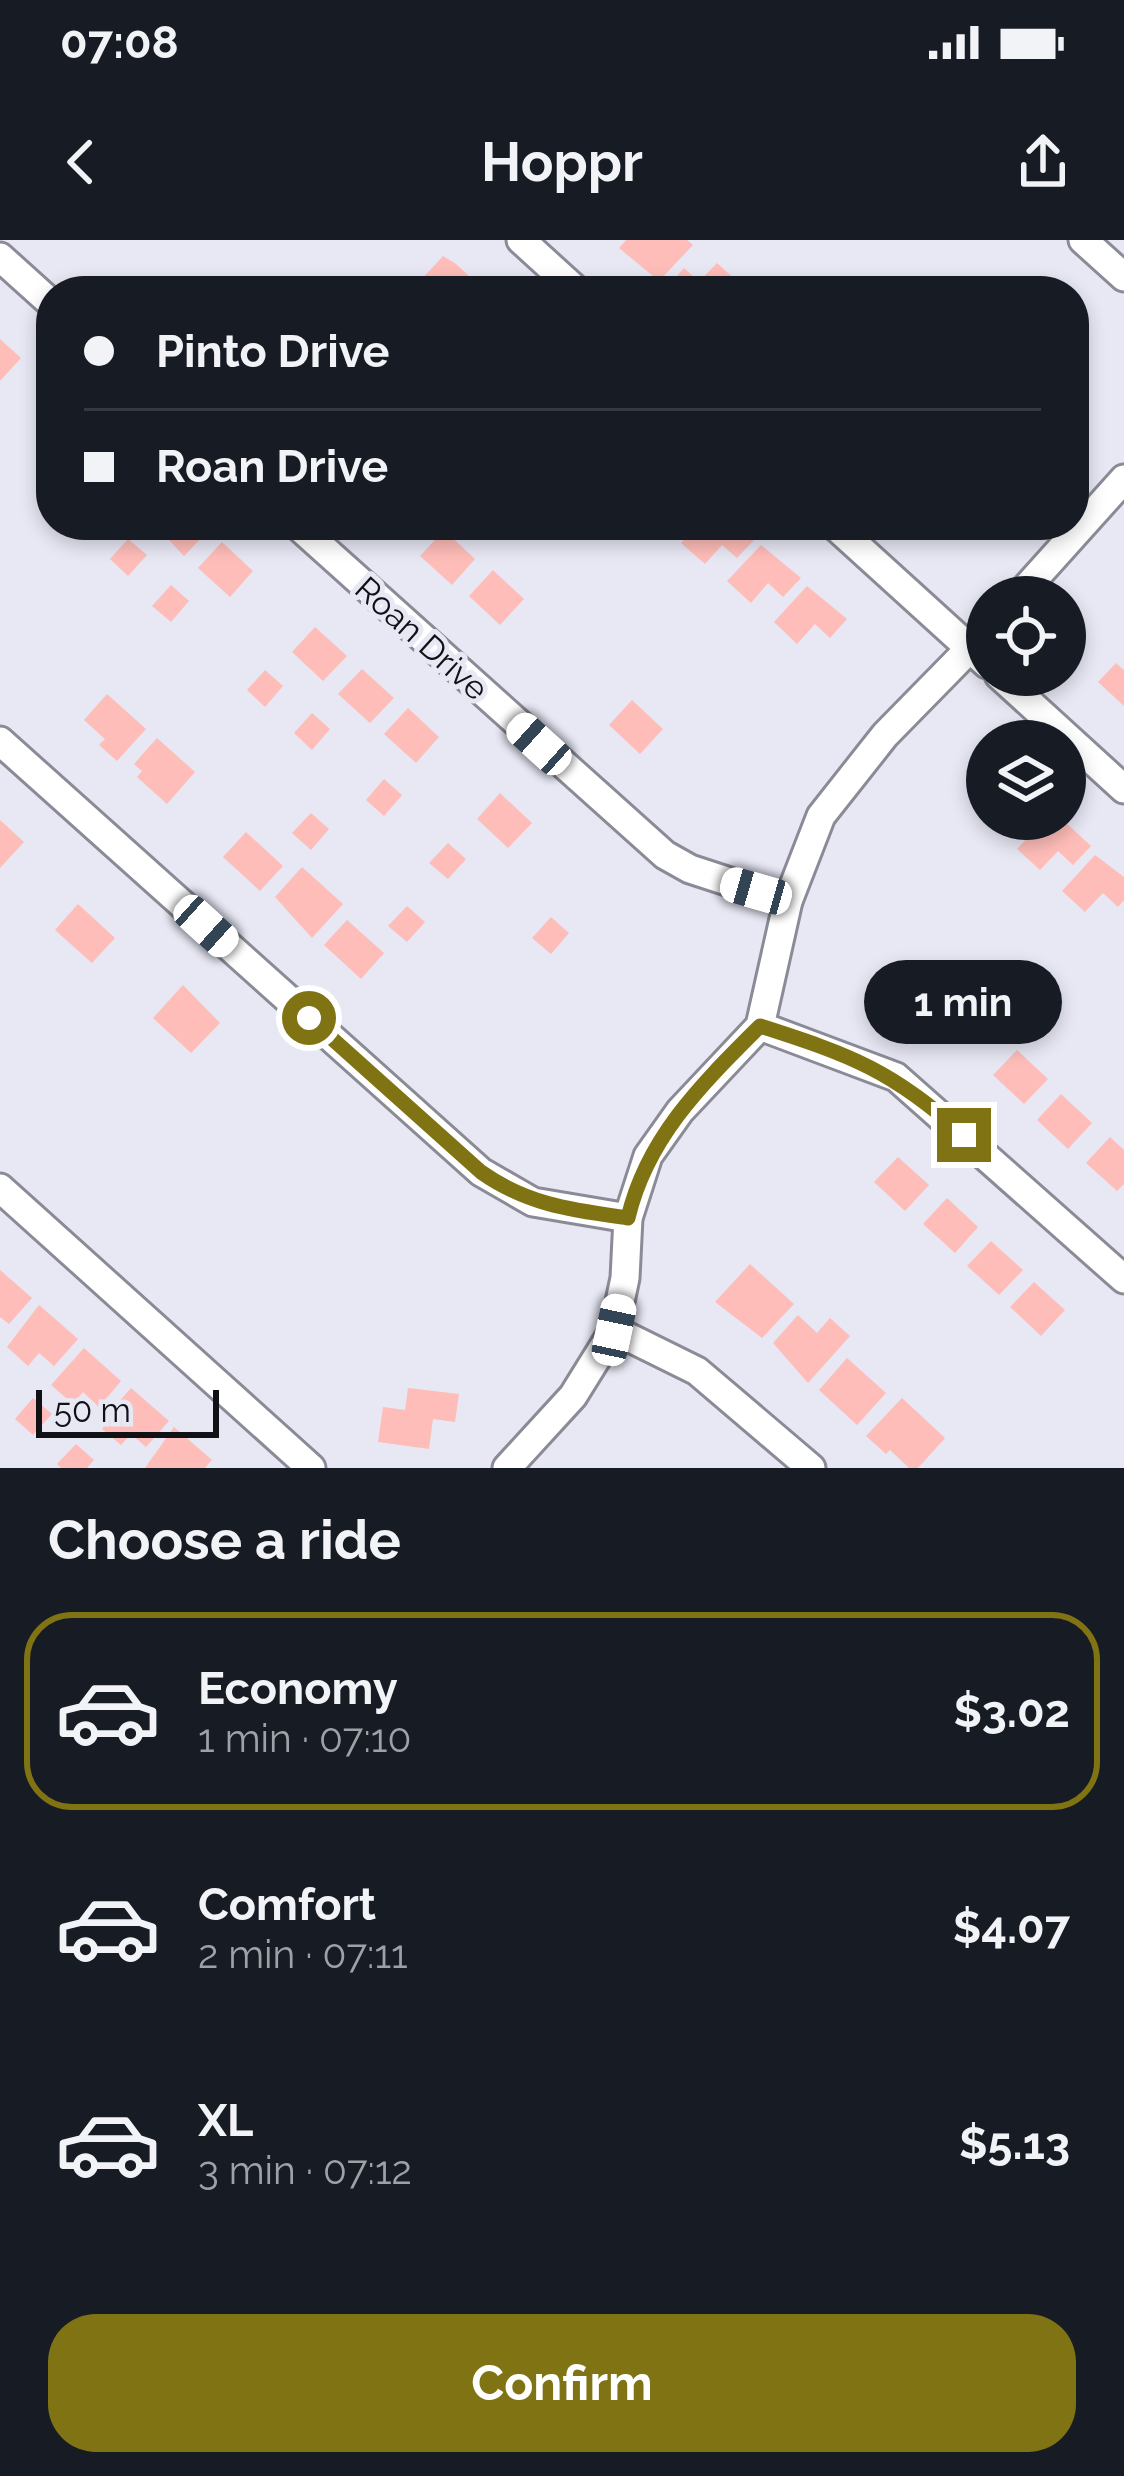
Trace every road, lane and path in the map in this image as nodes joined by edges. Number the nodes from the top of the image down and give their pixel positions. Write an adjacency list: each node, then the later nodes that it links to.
1 (521, 240): 4 (street)
2 (1083, 240): 5 (street)
3 (0, 256): 6 (street)
4 (561, 276)
5 (1124, 278)
6 (36, 289)
7 (1124, 479): 8 (street)
8 (1089, 518)
9 (314, 540): 18 (street, Roan Drive)
10 (852, 540): 13 (street)
11 (1069, 540): 12 (street)
12 (1037, 576)
13 (966, 635)
14 (966, 664): 18 (street)
15 (1022, 696): 17 (street)
16 (0, 741): 21 (street)
17 (1124, 789)
18 (788, 901): 19 (street)
19 (760, 1026): 21 (street); 22 (street)
20 (0, 1188): 24 (street)
21 (628, 1218): 23 (street)
22 (1124, 1279)
23 (614, 1330): 25 (street); 26 (street)
24 (311, 1468)
25 (507, 1468)
26 (811, 1468)

